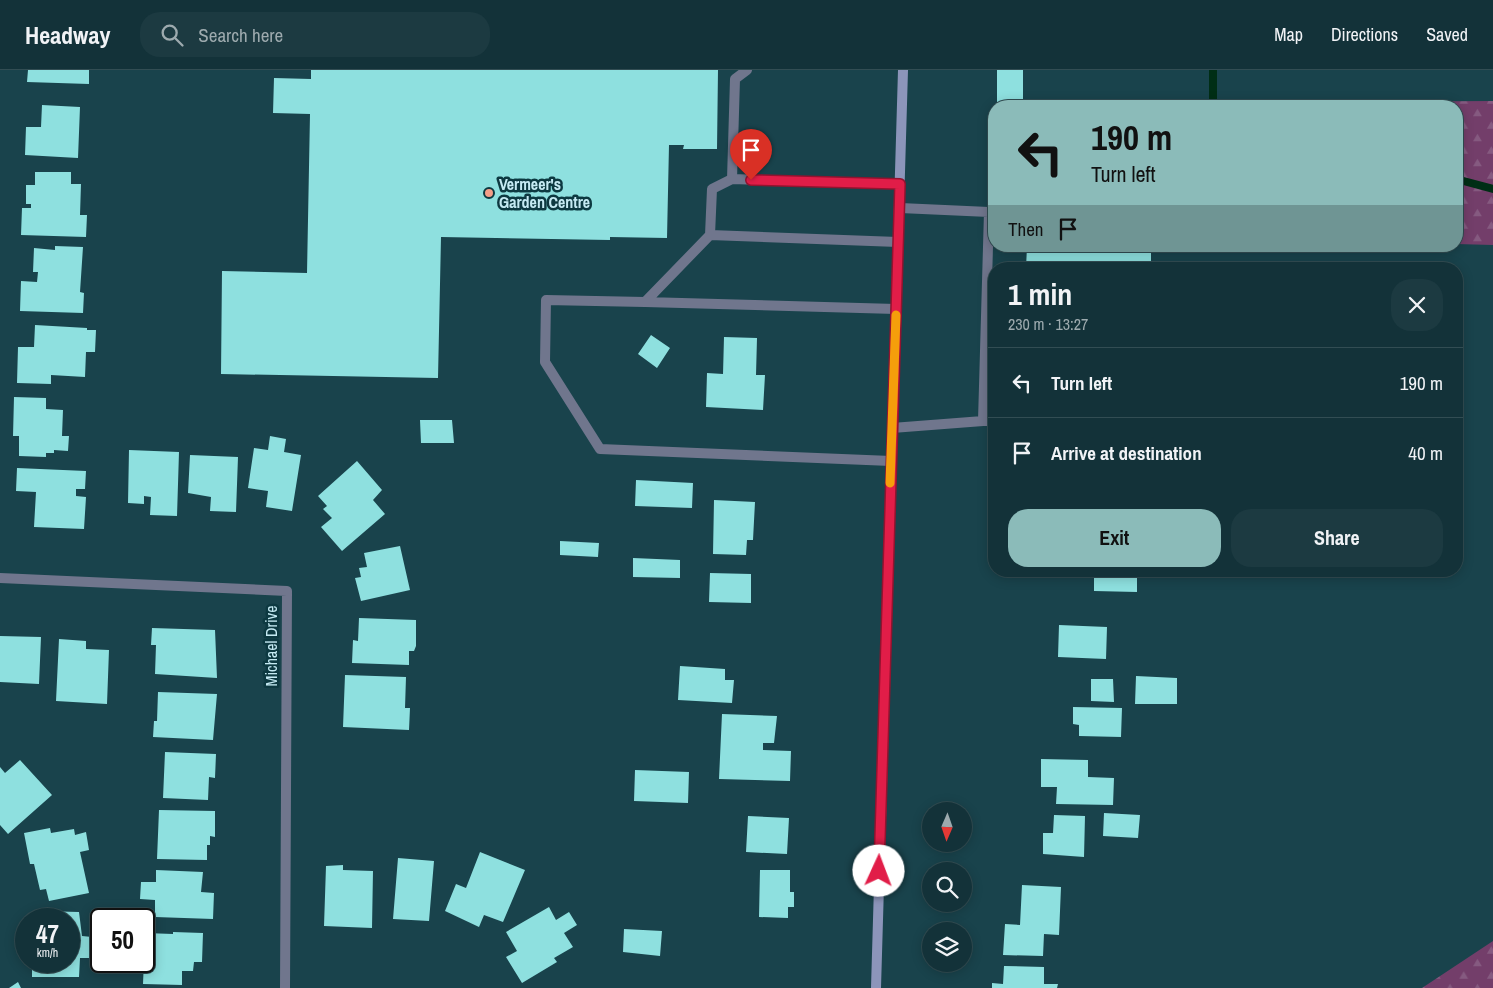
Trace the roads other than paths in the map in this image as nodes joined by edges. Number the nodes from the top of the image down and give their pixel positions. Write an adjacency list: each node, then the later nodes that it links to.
1 (747, 70): 3 (street)
2 (903, 70): 4 (main road)
3 (732, 179): 4 (street); 7 (street)
4 (900, 184): 5 (main road)
5 (900, 208): 6 (street); 8 (main road)
6 (988, 212)
7 (710, 235): 8 (street); 9 (street)
8 (898, 242): 10 (main road)
9 (645, 302): 10 (street); 13 (street)
10 (896, 309): 12 (main road)
11 (988, 421): 12 (street)
12 (892, 428): 13 (main road)
13 (891, 461): 16 (main road)
14 (0, 578): 15 (street, Michael Drive)
15 (285, 988)
16 (876, 988)

